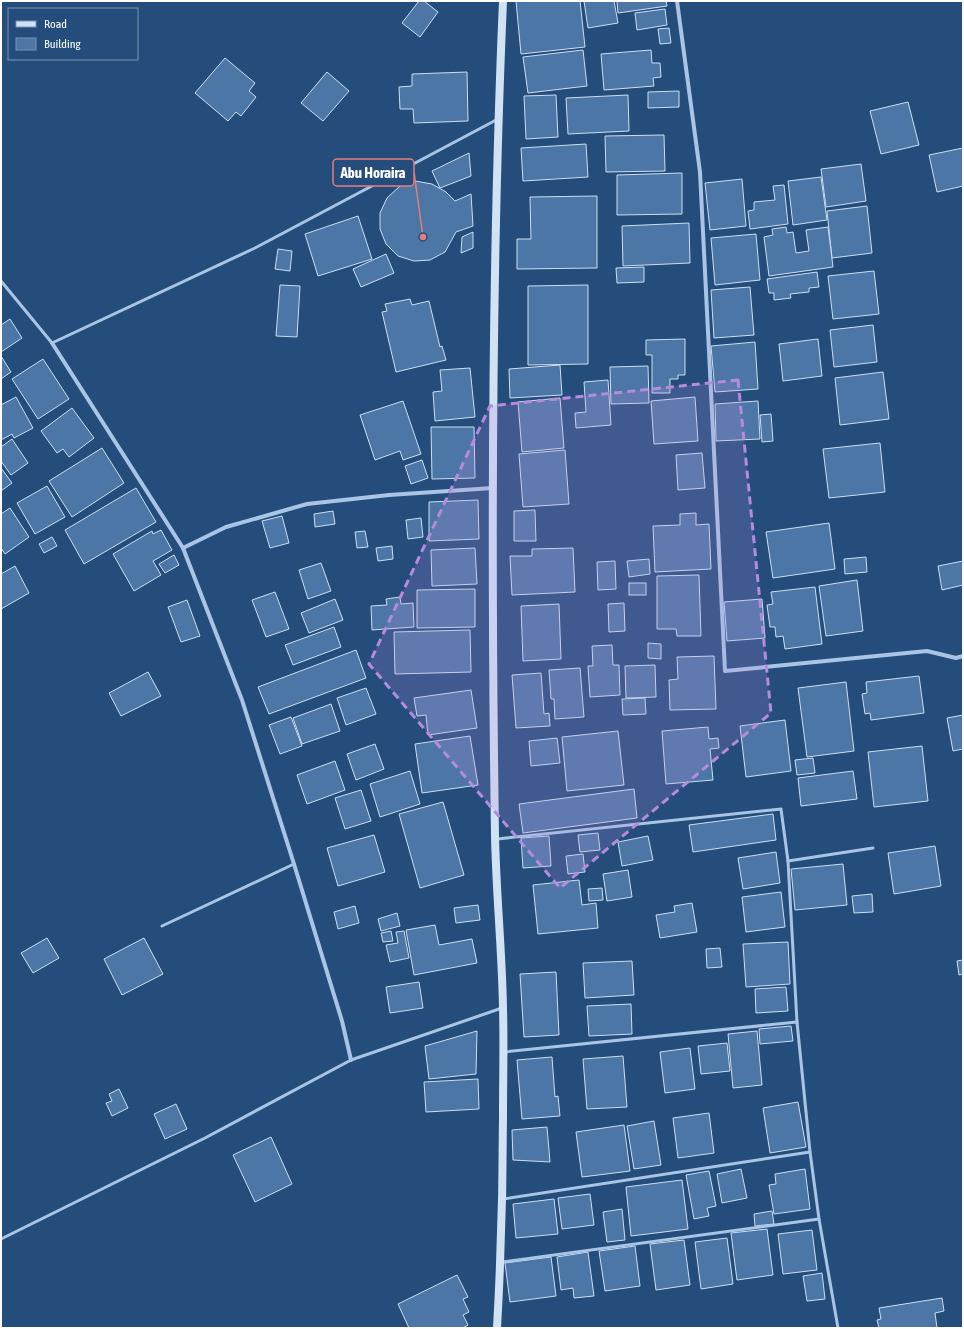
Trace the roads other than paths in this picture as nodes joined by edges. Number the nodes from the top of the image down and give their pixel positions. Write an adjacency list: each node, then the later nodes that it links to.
1 (503, 1): 3 (street)
2 (677, 1): 8 (street)
3 (498, 119): 5 (lane); 6 (street)
4 (1, 281): 5 (lane)
5 (52, 343): 7 (street)
6 (493, 488): 7 (street); 9 (street)
7 (183, 548): 12 (street)
8 (963, 656)
9 (496, 839): 11 (lane); 14 (street)
10 (873, 848): 11 (lane)
11 (788, 861): 15 (lane)
12 (294, 864): 13 (lane); 17 (street)
13 (162, 926)
14 (503, 1007): 16 (street); 17 (lane)
15 (797, 1022): 16 (lane); 18 (lane)
16 (504, 1052): 19 (street)
17 (351, 1060): 21 (lane)
18 (810, 1152): 19 (lane); 20 (lane)
19 (503, 1199): 22 (street)
20 (819, 1219): 22 (lane); 24 (lane)
21 (1, 1239)
22 (501, 1262): 23 (street)
23 (497, 1328)
24 (838, 1328)

